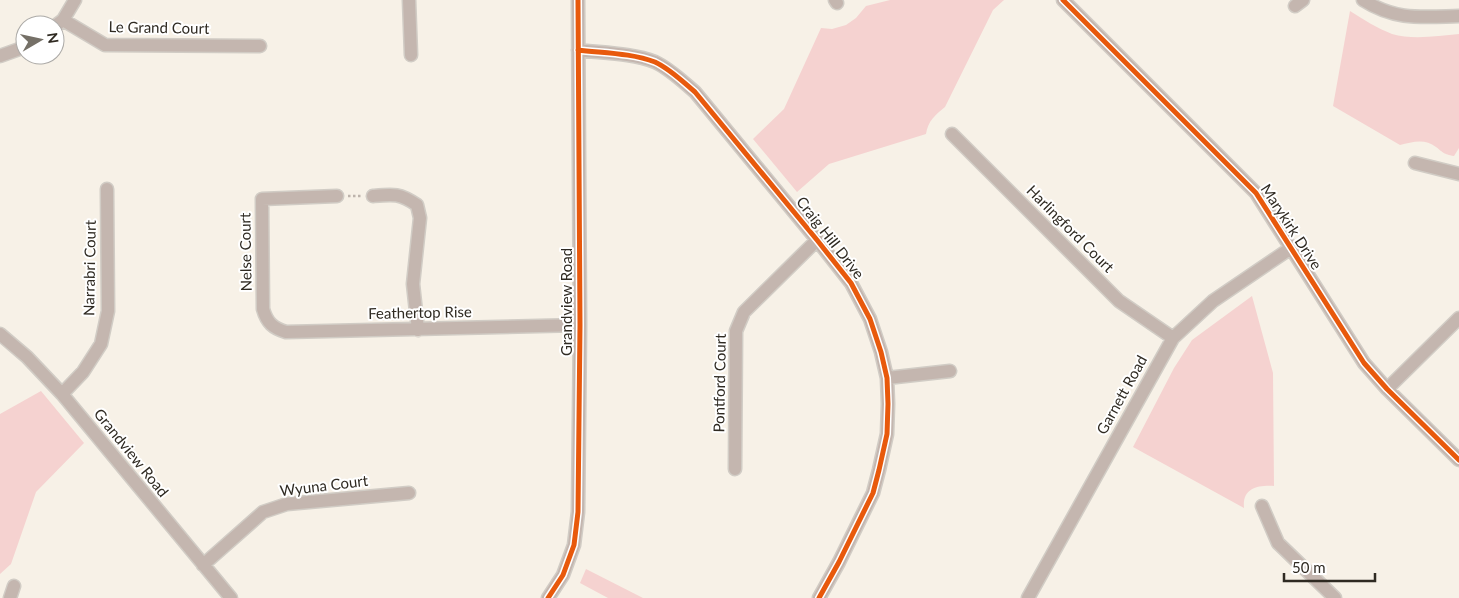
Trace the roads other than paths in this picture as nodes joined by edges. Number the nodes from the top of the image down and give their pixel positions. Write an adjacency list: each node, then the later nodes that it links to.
1 (75, 0): 6 (street)
2 (409, 0): 12 (street)
3 (578, 0): 10 (street, Grandview Road)
4 (1363, 0): 7 (street)
5 (1068, 2): 21 (street, Marykirk Drive)
6 (65, 15)
7 (1459, 16)
8 (65, 26): 9 (street, Le Grand Court)
9 (260, 46)
10 (578, 50): 20 (street, Craig Hill Drive); 24 (street, Grandview Road)
11 (15, 51): 13 (street)
12 (411, 55)
13 (0, 56)
14 (952, 134): 27 (street, Harlingford Court)
15 (1415, 163): 16 (street)
16 (1459, 174)
17 (107, 189): 31 (street, Narrabri Court)
18 (337, 196): 22 (street, Nelse Court)
19 (373, 196): 25 (street)
20 (818, 240): 29 (street, Craig Hill Drive); 33 (street, Pontford Court)
21 (1291, 248): 27 (street, Garnett Road); 30 (street, Marykirk Drive)
22 (266, 318): 25 (street, Feathertop Rise)
23 (1459, 318): 30 (street)
24 (580, 325): 25 (street, Feathertop Rise); 38 (street, Grandview Road)
25 (418, 330)
26 (0, 334): 31 (street, Grandview Road)
27 (1173, 338): 40 (street, Garnett Road)
28 (950, 371): 29 (street)
29 (887, 378): 39 (street, Craig Hill Drive)
30 (1388, 389): 32 (street, Marykirk Drive)
31 (62, 394): 36 (street, Grandview Road)
32 (1459, 460)
33 (735, 469)
34 (410, 493): 36 (street, Wyuna Court)
35 (1262, 506): 41 (street)
36 (203, 565): 37 (street, Grandview Road)
37 (231, 598)
38 (548, 598)
39 (819, 598)
40 (1028, 598)
41 (1334, 598)

